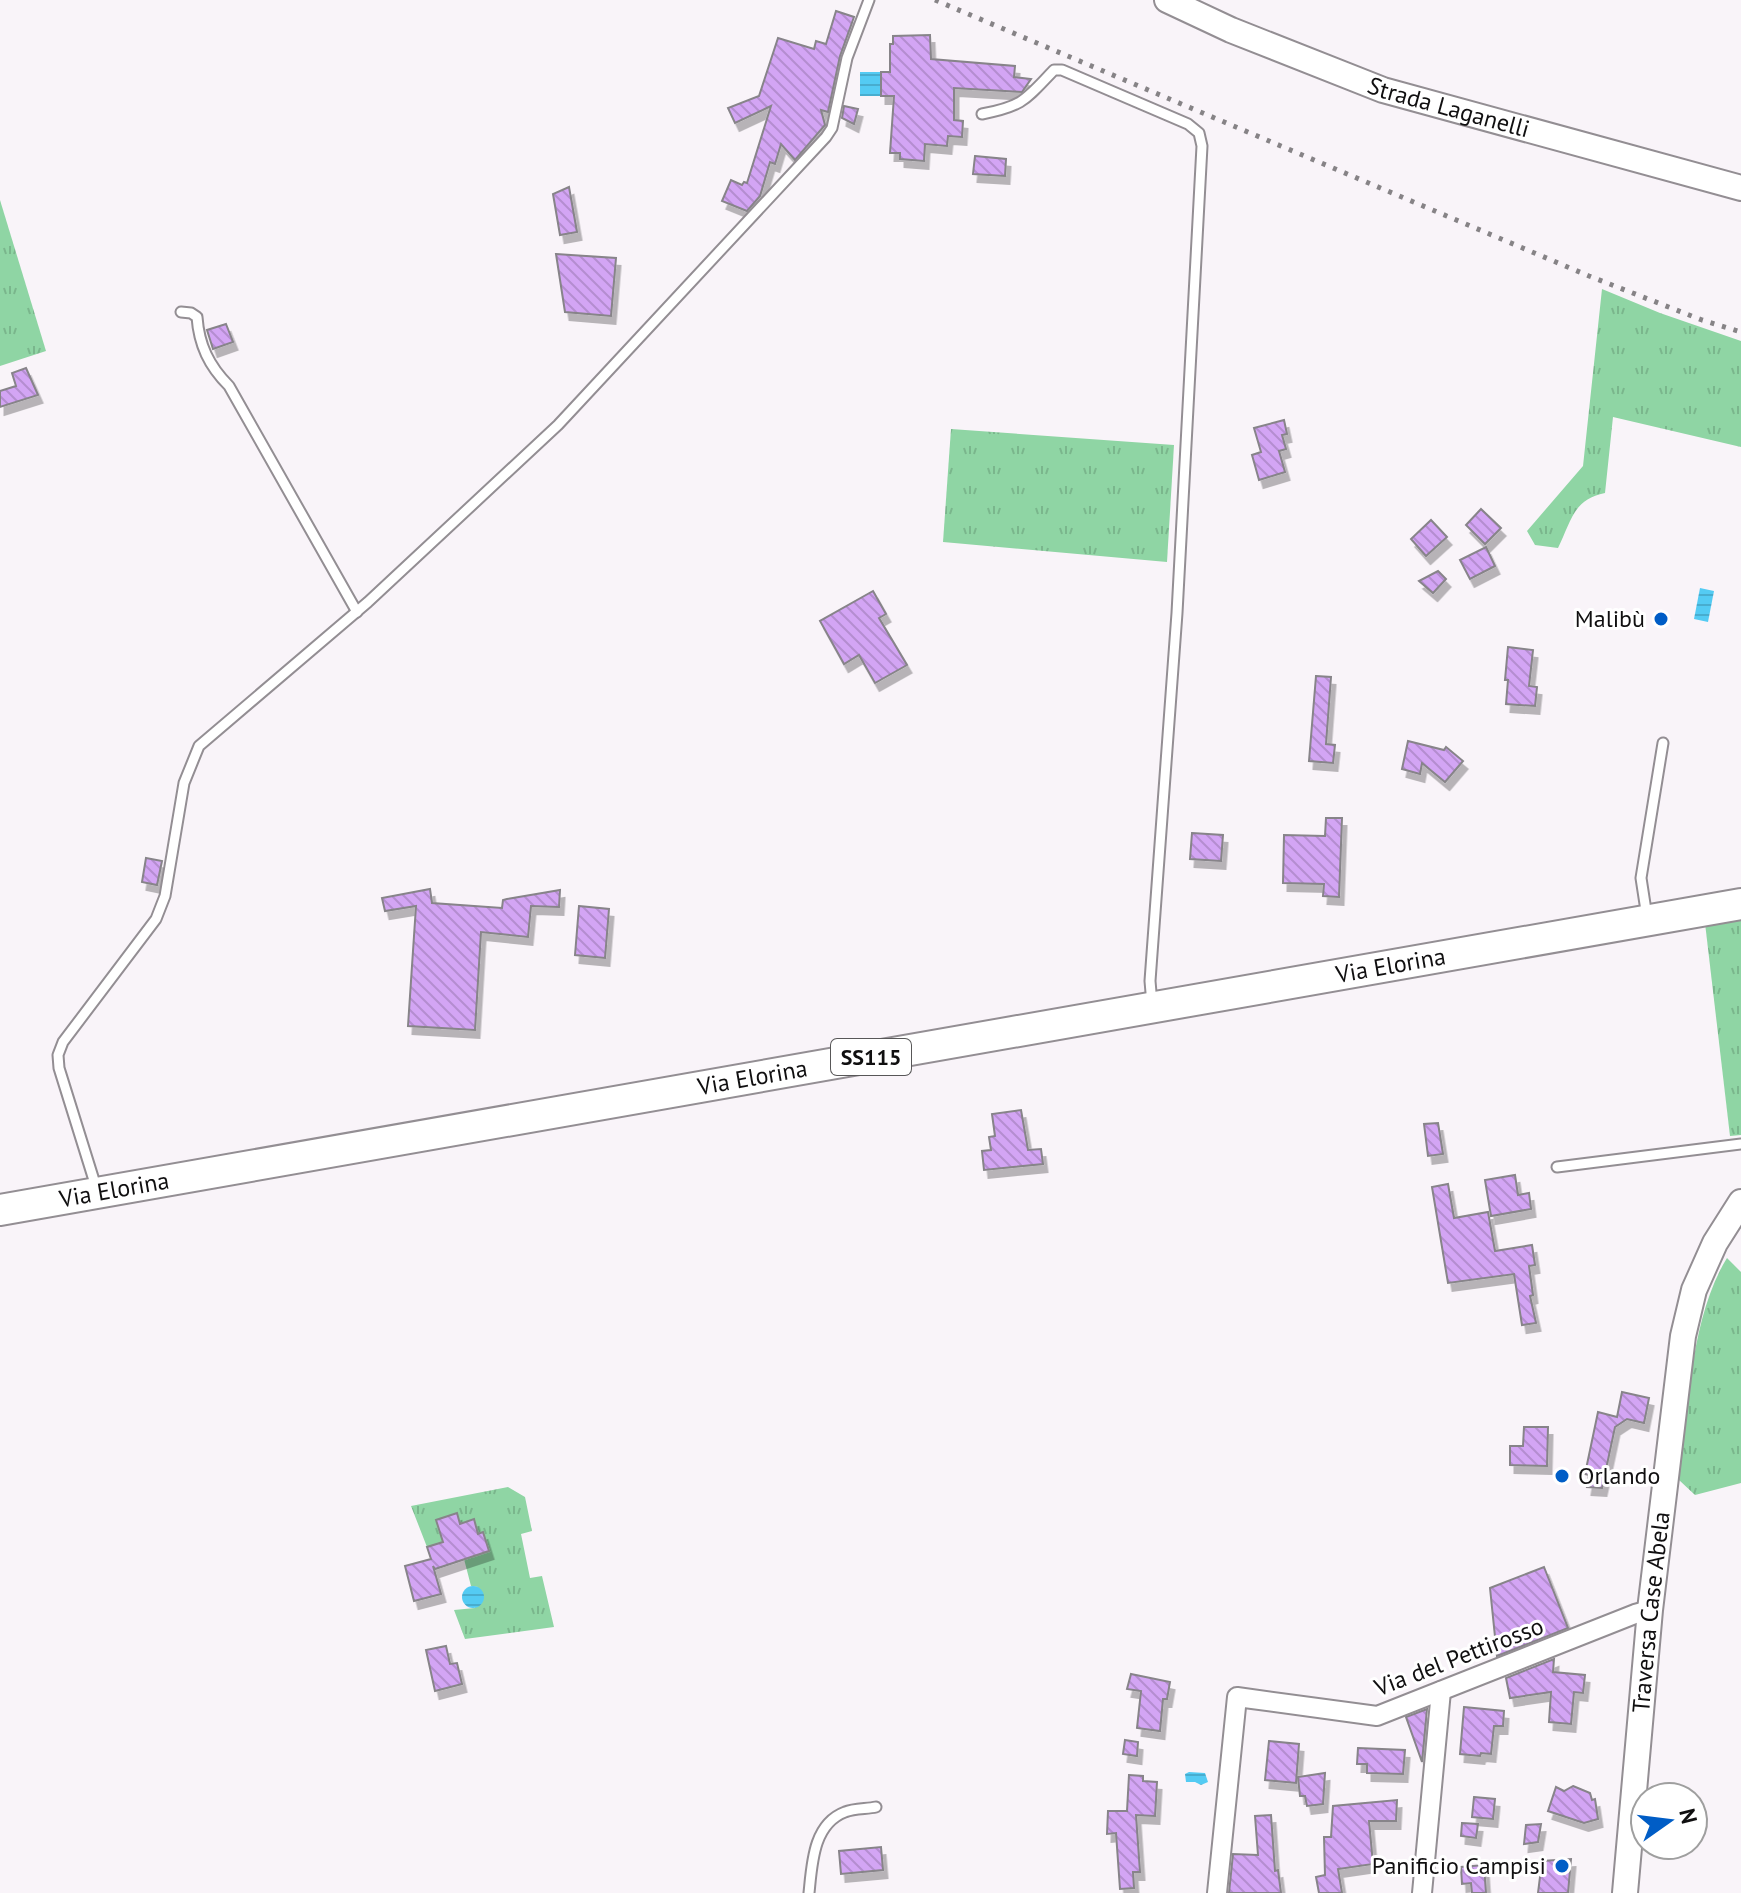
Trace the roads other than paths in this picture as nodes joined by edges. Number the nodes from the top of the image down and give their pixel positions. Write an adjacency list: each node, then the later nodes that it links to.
1 (869, 0): 6 (lane)
2 (1167, 0): 4 (street, Strada Laganelli)
3 (982, 114): 10 (lane)
4 (1741, 188)
5 (181, 312): 6 (lane)
6 (357, 612): 13 (lane)
7 (1663, 743): 9 (lane)
8 (1741, 904): 9 (main road, Via Elorina / SS115)
9 (1647, 920): 10 (main road, Via Elorina / SS115)
10 (1152, 1008): 13 (main road, Via Elorina / SS115)
11 (1741, 1144): 12 (lane)
12 (1557, 1167)
13 (98, 1193): 15 (main road, Via Elorina / SS115)
14 (1741, 1202): 16 (street, Traversa Case Abela)
15 (0, 1210)
16 (1650, 1610): 17 (street, Via del Pettirosso); 22 (street, Traversa Case Abela)
17 (1441, 1691): 20 (street, Via del Pettirosso); 21 (street)
18 (876, 1807): 19 (lane)
19 (809, 1893)
20 (1217, 1893)
21 (1422, 1893)
22 (1625, 1893)

